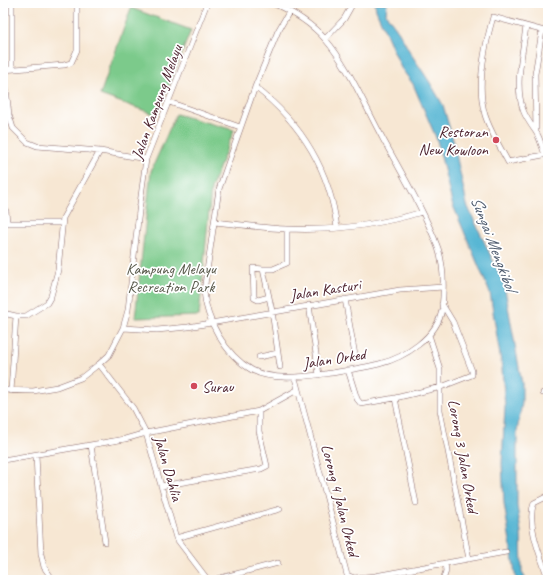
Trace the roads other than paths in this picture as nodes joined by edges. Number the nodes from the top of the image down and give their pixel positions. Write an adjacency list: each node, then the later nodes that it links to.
1 (12, 3): 12 (street)
2 (77, 3): 12 (street)
3 (207, 3): 15 (street, Jalan Kampung Melayu)
4 (272, 3): 6 (street, Jalan Orked)
5 (353, 3): 11 (street)
6 (281, 5): 7 (street, Jalan Orked)
7 (289, 12): 11 (street, Jalan Orked); 14 (street, Jalan Orked)
8 (526, 26): 9 (street); 17 (street); 19 (street)
9 (542, 31): 10 (street); 17 (street)
10 (548, 32)
11 (325, 39): 22 (street, Jalan Orked)
12 (12, 68): 13 (street)
13 (4, 70): 18 (street)
14 (255, 87): 16 (street, Jalan Orked); 26 (street)
15 (169, 102): 16 (street); 20 (street, Jalan Kampung Melayu)
16 (240, 127): 23 (street, Jalan Orked)
17 (536, 132): 19 (street)
18 (100, 151): 20 (street); 25 (street)
19 (547, 154)
20 (146, 159): 38 (street, Jalan Kampung Melayu)
21 (3, 208): 24 (street)
22 (422, 212): 26 (street); 29 (street, Jalan Orked)
23 (214, 222): 27 (street); 37 (street, Jalan Orked)
24 (5, 223): 25 (street)
25 (62, 223): 36 (street)
26 (337, 228): 27 (street)
27 (287, 229): 28 (street)
28 (263, 269): 30 (street); 30 (street)
29 (443, 287): 31 (street, Jalan Kasturi); 32 (street, Jalan Orked)
30 (269, 298): 34 (street)
31 (345, 299): 33 (street, Jalan Kasturi); 41 (street)
32 (442, 304): 39 (street, Jalan Orked); 48 (street)
33 (309, 305): 34 (street, Jalan Kasturi); 46 (street)
34 (272, 311): 37 (street, Jalan Kasturi); 40 (street)
35 (3, 313): 36 (street)
36 (16, 316): 51 (street)
37 (213, 323): 38 (street, Jalan Kasturi); 47 (street, Jalan Orked)
38 (123, 328): 43 (street, Jalan Kampung Melayu)
39 (429, 335): 45 (street, Jalan Orked); 48 (street, Lorong 3 Jalan Orked)
40 (278, 353): 42 (street); 44 (street)
41 (355, 354)
42 (259, 357)
43 (99, 364): 51 (street, Jalan Kampung Melayu); 54 (street, Jalan Dahlia)
44 (280, 367)
45 (348, 370): 46 (street, Jalan Orked); 52 (street)
46 (319, 375): 47 (street, Jalan Orked)
47 (295, 378): 50 (street)
48 (441, 387): 52 (street); 67 (street, Lorong 3 Jalan Orked)
49 (3, 390): 51 (street, Jalan Kampung Melayu)
50 (298, 390): 53 (street); 70 (street, Lorong 4 Jalan Orked)
51 (11, 391)
52 (395, 398): 60 (street)
53 (259, 411): 54 (street); 58 (street)
54 (146, 433): 55 (street); 58 (street, Jalan Dahlia)
55 (90, 445): 56 (street); 63 (street)
56 (36, 455): 57 (street); 72 (street)
57 (3, 460)
58 (161, 486): 62 (street, Jalan Dahlia)
59 (548, 496): 64 (street)
60 (416, 503)
61 (280, 509): 62 (street)
62 (176, 538): 73 (street, Jalan Dahlia)
63 (105, 542)
64 (537, 548): 65 (street); 71 (street)
65 (530, 549)
66 (506, 552): 67 (street, Lorong 4 Jalan Orked)
67 (469, 558): 69 (street, Lorong 4 Jalan Orked)
68 (278, 563): 74 (street)
69 (445, 563): 70 (street, Lorong 4 Jalan Orked); 75 (street)
70 (376, 578)
71 (548, 578)
72 (53, 580)
73 (208, 580)
74 (214, 580)
75 (443, 580)

